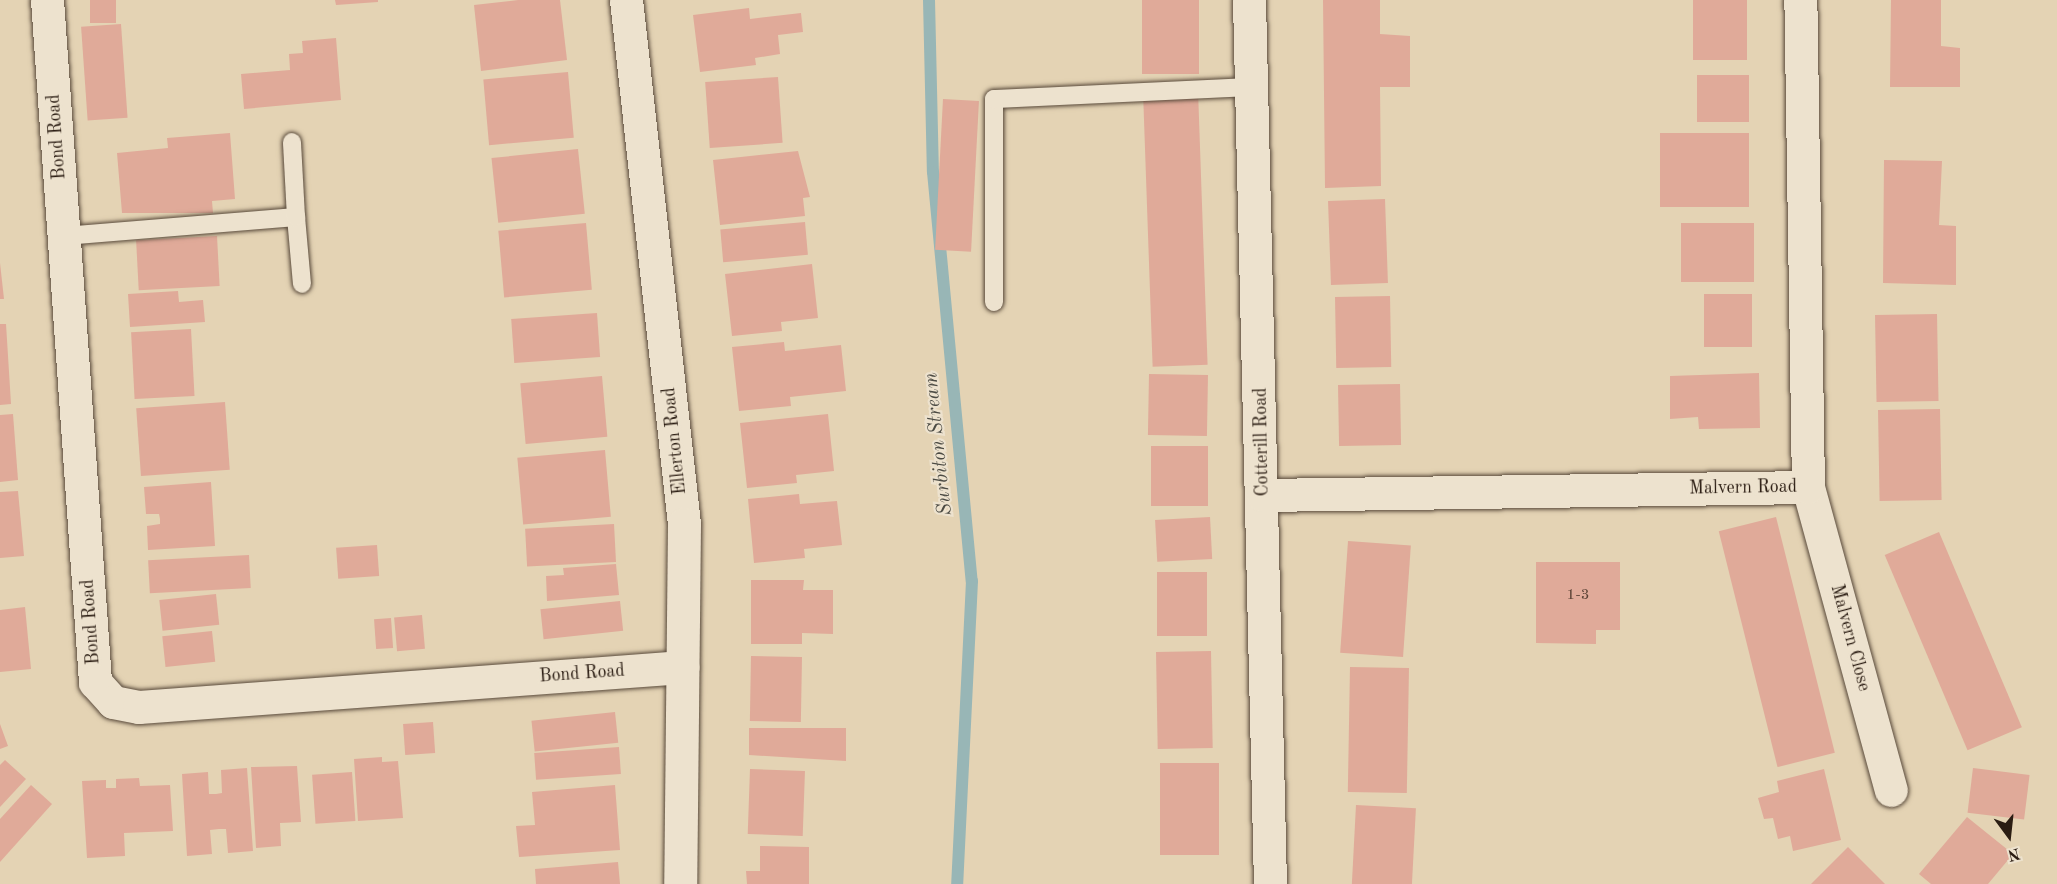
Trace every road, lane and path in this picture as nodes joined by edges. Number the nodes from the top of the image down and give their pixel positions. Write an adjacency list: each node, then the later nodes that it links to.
1 (47, 0): 8 (street, Bond Road)
2 (626, 0): 13 (street, Ellerton Road)
3 (1250, 0): 5 (street, Cotterill Road)
4 (1800, 0): 11 (street, Malvern Road)
5 (1252, 87): 10 (lane); 12 (street, Cotterill Road)
6 (292, 142): 7 (lane)
7 (296, 217): 8 (lane); 9 (lane)
8 (64, 236): 13 (street, Bond Road)
9 (302, 284)
10 (994, 302)
11 (1808, 487): 12 (street, Malvern Road); 14 (street, Malvern Close)
12 (1263, 495): 16 (street, Cotterill Road)
13 (683, 667): 15 (street, Ellerton Road)
14 (1891, 790)
15 (680, 884)
16 (1270, 884)

